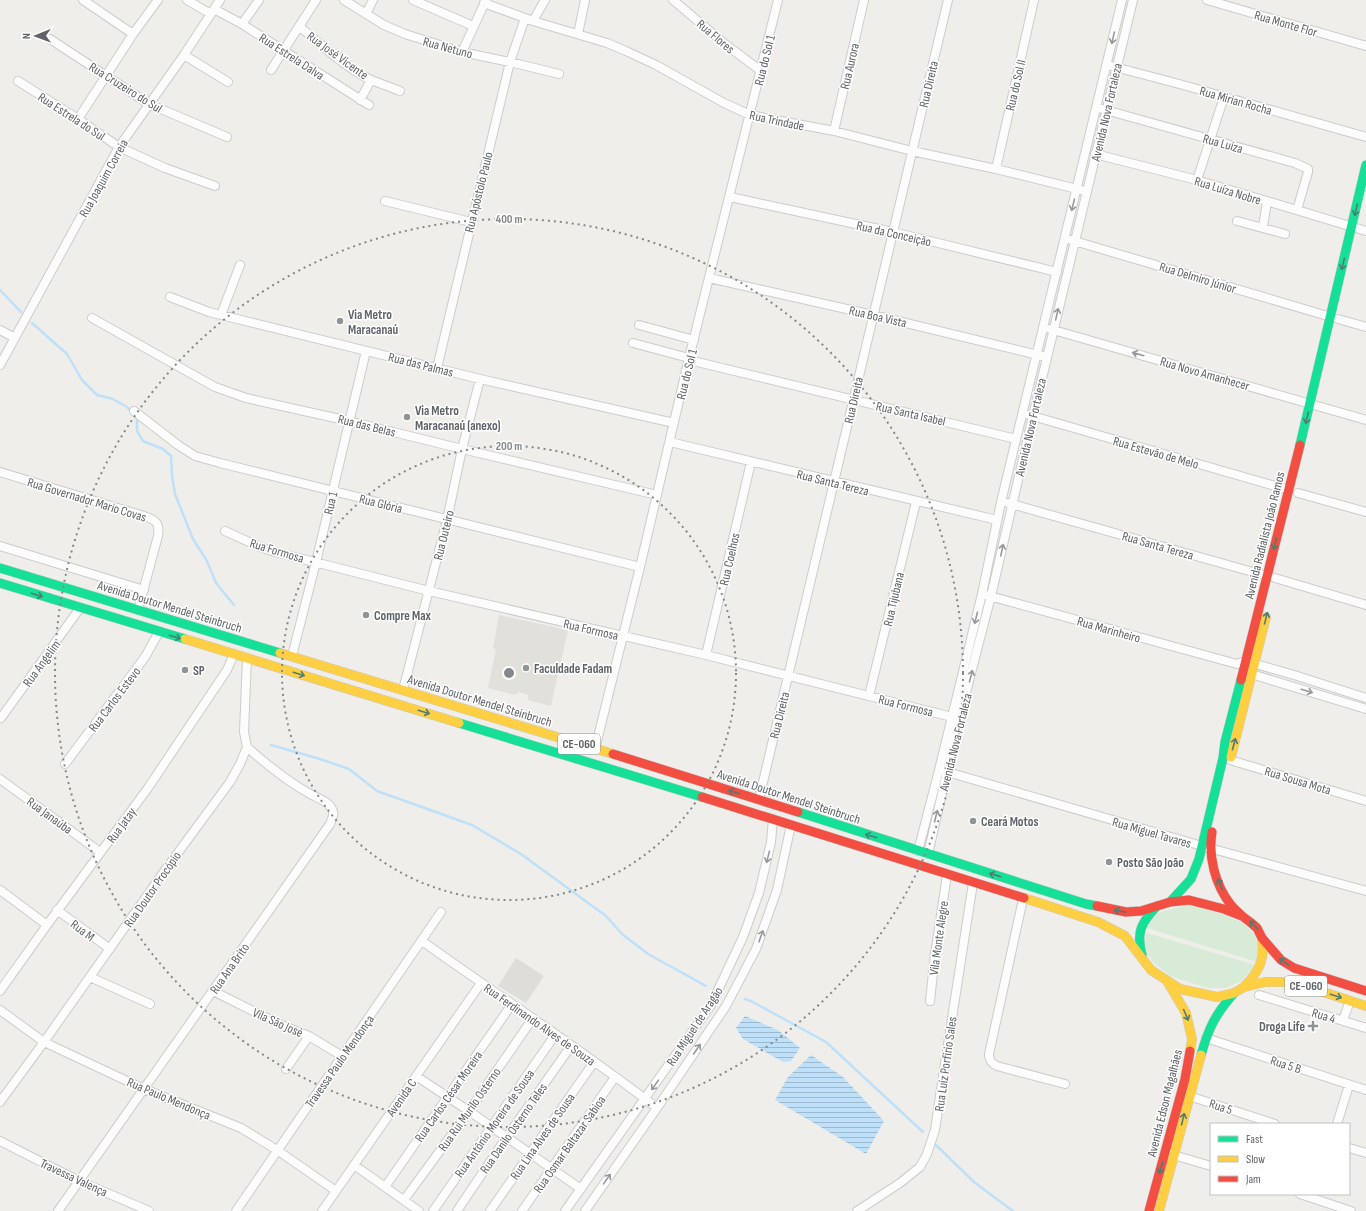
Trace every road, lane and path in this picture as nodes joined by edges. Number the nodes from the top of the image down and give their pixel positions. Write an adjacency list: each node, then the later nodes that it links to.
1 (83, 0): 27 (street)
2 (158, 0): 27 (street)
3 (187, 0): 21 (street, Rua Estrela Dalva)
4 (220, 0): 21 (street, Rua Joaquim Correia)
5 (259, 0): 24 (street)
6 (316, 0): 25 (street)
7 (344, 0): 22 (street, Rua Netuno)
8 (372, 0): 22 (street)
9 (413, 0): 26 (street)
10 (545, 0): 23 (street, Rua Apóstolo Paulo)
11 (585, 0): 28 (street)
12 (673, 0): 38 (street, Rua Flores)
13 (778, 0): 38 (street, Rua do Sol 1)
14 (864, 0): 53 (street, Rua Aurora)
15 (948, 0): 58 (street, Rua Direita)
16 (1034, 0): 61 (street, Rua do Sol II)
17 (1121, 0): 20 (street); 35 (street, Avenida Nova Fortaleza, one-way to 35)
18 (1207, 0): 30 (street, Rua Monte Flor)
19 (485, 2): 23 (street, Rua Trindade); 26 (street)
20 (1132, 2): 36 (street, Avenida Nova Fortaleza)
21 (212, 12): 24 (street, Rua Estrela Dalva); 33 (street, Rua Joaquim Correia)
22 (366, 14): 32 (street, Rua Netuno)
23 (529, 20): 28 (street, Rua Trindade); 34 (street, Rua Apóstolo Paulo)
24 (242, 24): 31 (street, Rua Estrela Dalva)
25 (299, 26): 31 (street); 41 (street, Rua José Vicente)
26 (473, 26): 32 (street)
27 (133, 34): 40 (street)
28 (578, 34): 51 (street, Rua Trindade)
29 (50, 39): 40 (street, Rua Cruzeiro do Sul)
30 (1366, 46)
31 (283, 50): 37 (street); 46 (street, Rua Estrela Dalva)
32 (462, 52): 34 (street, Rua Netuno)
33 (184, 55): 43 (street); 47 (street, Rua Joaquim Correia)
34 (510, 62): 39 (street, Rua Netuno); 72 (street, Rua Apóstolo Paulo)
35 (1107, 64): 36 (street, Rua Mirian Rocha); 49 (street, Avenida Nova Fortaleza)
36 (1116, 67): 45 (street, Rua Mirian Rocha); 50 (street, Avenida Nova Fortaleza)
37 (271, 70)
38 (761, 71): 51 (street, Rua do Sol 1)
39 (560, 74)
40 (107, 76): 47 (street, Rua Cruzeiro do Sul); 52 (street)
41 (371, 80): 44 (street, Rua José Vicente); 46 (street)
42 (18, 81): 52 (street, Rua Estrela do Sul)
43 (228, 82)
44 (400, 91)
45 (1224, 97): 55 (street, Rua Mirian Rocha); 56 (street)
46 (360, 100): 48 (street, Rua Estrela Dalva)
47 (149, 104): 54 (street, Rua Cruzeiro do Sul); 57 (street, Rua Joaquim Correia)
48 (368, 105)
49 (1096, 108): 50 (street, Rua Luíza); 64 (street, Avenida Nova Fortaleza)
50 (1107, 111): 56 (street, Rua Luíza); 59 (street, Avenida Nova Fortaleza)
51 (750, 115): 53 (street, Rua Trindade); 66 (street, Rua do Sol 1)
52 (78, 119): 57 (street, Rua Estrela do Sul)
53 (834, 132): 58 (street, Rua Trindade)
54 (228, 137)
55 (1366, 138)
56 (1210, 139): 62 (street); 70 (street, Rua Luíza)
57 (119, 148): 63 (street, Rua Estrela do Sul); 92 (street, Rua Joaquim Correia)
58 (912, 151): 61 (street, Rua Trindade); 75 (street, Rua Direita)
59 (1096, 154): 62 (street, Rua Luíza Nobre); 65 (street, Avenida Nova Fortaleza)
60 (1366, 165): 74 (main road, Avenida Radialista João Ramos, one-way to 74)
61 (996, 169): 64 (street, Rua Trindade)
62 (1197, 180): 68 (street, Rua Luíza Nobre)
63 (215, 186)
64 (1077, 189): 65 (street, Rua Trindade); 77 (street, Avenida Nova Fortaleza, one-way to 77)
65 (1087, 192): 78 (street, Avenida Nova Fortaleza)
66 (730, 197): 75 (street, Rua da Conceição); 81 (street, Rua do Sol 1)
67 (384, 201): 72 (street)
68 (1267, 201): 70 (street, Rua Luíza Nobre); 73 (street)
69 (1366, 201): 74 (main road, Avenida Radialista João Ramos)
70 (1297, 210): 74 (street, Rua Luíza Nobre)
71 (1237, 221): 73 (street)
72 (471, 222): 100 (street, Rua Apóstolo Paulo)
73 (1263, 227): 76 (street)
74 (1359, 229): 86 (main road, Avenida Radialista João Ramos)
75 (893, 232): 80 (street, Rua da Conceição); 84 (street, Rua Direita)
76 (1285, 234)
77 (1065, 238): 78 (street, Rua Delmiro Júnior); 80 (street, Avenida Nova Fortaleza)
78 (1075, 241): 86 (street, Rua Delmiro Júnior); 91 (street, Avenida Nova Fortaleza, one-way to 78)
79 (240, 264): 83 (street)
80 (1057, 272): 88 (street, Avenida Nova Fortaleza)
81 (709, 278): 84 (street, Rua Boa Vista); 93 (street, Rua do Sol 1)
82 (170, 297): 83 (street, Rua das Palmas)
83 (221, 315): 95 (street, Rua das Palmas)
84 (873, 315): 96 (street, Rua Boa Vista); 102 (street, Rua Direita)
85 (92, 318): 107 (street, Rua das Belas)
86 (1334, 318): 89 (street, Rua Delmiro Júnior); 103 (main road, Avenida Radialista João Ramos)
87 (638, 325): 93 (street)
88 (1044, 327): 91 (street, Rua Novo Amanhecer); 96 (street, Avenida Nova Fortaleza)
89 (1366, 327)
90 (0, 330): 92 (street)
91 (1054, 330): 97 (street, Avenida Nova Fortaleza); 103 (street, Rua Novo Amanhecer, one-way to 91)
92 (15, 338): 99 (street, Rua Joaquim Correia)
93 (694, 340): 98 (street, Rua do Sol 1)
94 (633, 343): 98 (street, Rua Santa Isabel)
95 (366, 351): 100 (street, Rua das Palmas); 107 (street, Rua 1)
96 (1037, 355): 97 (street, Rua Boa Vista); 105 (street, Avenida Nova Fortaleza)
97 (1047, 358): 106 (street, Avenida Nova Fortaleza)
98 (689, 359): 102 (street, Rua Santa Isabel); 109 (street, Rua do Sol 1)
99 (0, 365)
100 (437, 368): 101 (street, Rua das Palmas)
101 (480, 379): 109 (street, Rua das Palmas); 112 (street, Rua Outeiro)
102 (853, 400): 110 (street, Rua Santa Isabel); 115 (street, Rua Direita)
103 (1314, 405): 108 (street, Rua Novo Amanhecer); 118 (main road, Avenida Radialista João Ramos)
104 (134, 411): 116 (street, Rua Glória)
105 (1023, 413): 106 (street, Rua Estevão de Melo); 110 (street, Avenida Nova Fortaleza)
106 (1033, 416): 118 (street, Rua Estevão de Melo); 121 (street, Avenida Nova Fortaleza)
107 (349, 420): 112 (street, Rua das Belas); 116 (street, Rua 1)
108 (1366, 420)
109 (674, 423): 111 (street, Rua do Sol 1)
110 (1016, 438): 120 (street, Avenida Nova Fortaleza)
111 (670, 442): 113 (street, Rua Santa Tereza); 117 (street, Rua do Sol 1)
112 (462, 449): 117 (street, Rua das Belas); 123 (street, Rua Outeiro)
113 (751, 462): 115 (street, Rua Santa Tereza); 142 (street, Rua Coelhos)
114 (0, 472): 132 (street, Rua Governador Mario Covas)
115 (834, 482): 119 (street, Rua Santa Tereza); 148 (street, Rua Direita)
116 (332, 491): 123 (street, Rua Glória); 127 (street, Rua 1)
117 (657, 494): 128 (street, Rua do Sol 1)
118 (1294, 498): 122 (street, Rua Estevão de Melo); 130 (main road, Avenida Radialista João Ramos); 130 (main road, Avenida Radialista João Ramos, one-way to 130)
119 (916, 502): 124 (street, Rua Santa Tereza); 151 (street, Rua Tijubana)
120 (1002, 502): 121 (street, Rua Santa Tereza); 124 (street, Avenida Nova Fortaleza)
121 (1012, 504): 130 (street, Rua Santa Tereza); 135 (street, Avenida Nova Fortaleza, one-way to 121)
122 (1366, 512)
123 (447, 520): 128 (street, Rua Glória); 133 (street, Rua Outeiro)
124 (997, 520): 134 (street, Avenida Nova Fortaleza)
125 (225, 531): 127 (street, Rua Formosa)
126 (0, 546): 132 (street)
127 (316, 562): 133 (street, Rua Formosa); 143 (street, Rua 1)
128 (640, 567): 140 (street, Rua do Sol 1)
129 (0, 568): 138 (main road, Avenida Doutor Mendel Steinbruch / CE-060)
130 (1271, 577): 136 (street, Rua Santa Tereza); 145 (main road, Avenida Radialista João Ramos)
131 (0, 583): 137 (main road, Avenida Doutor Mendel Steinbruch / CE-060, one-way to 137)
132 (144, 590): 138 (street, Rua Governador Mario Covas)
133 (429, 591): 140 (street, Rua Formosa); 150 (street, Rua Outeiro)
134 (982, 594): 135 (street, Rua Marinheiro); 155 (street, Avenida Nova Fortaleza, one-way to 155)
135 (992, 596): 145 (street, Rua Marinheiro); 155 (street, Avenida Nova Fortaleza, one-way to 135)
136 (1366, 605)
137 (80, 608): 139 (main road, Avenida Doutor Mendel Steinbruch / CE-060); 154 (street, Rua Angelim)
138 (138, 610): 143 (main road, Avenida Doutor Mendel Steinbruch / CE-060)
139 (159, 632): 141 (main road, Avenida Doutor Mendel Steinbruch / CE-060, one-way to 141); 159 (street, Rua Carlos Estevo)
140 (624, 636): 142 (street, Rua Formosa); 157 (street, Rua do Sol 1)
141 (234, 654): 144 (main road, Avenida Doutor Mendel Steinbruch / CE-060); 168 (street, Rua Jatay)
142 (706, 655): 148 (street, Rua Formosa)
143 (292, 656): 150 (main road, Avenida Doutor Mendel Steinbruch / CE-060)
144 (247, 658): 156 (street); 164 (main road, Avenida Doutor Mendel Steinbruch / CE-060, one-way to 164)
145 (1245, 665): 146 (main road, Avenida Radialista João Ramos); 147 (street, Rua Marinheiro); 166 (main road, Avenida Radialista João Ramos)
146 (1252, 674): 149 (street); 158 (main road, Avenida Radialista João Ramos, one-way to 146)
147 (1294, 675): 149 (street); 152 (street, Rua Marinheiro)
148 (788, 676): 151 (street, Rua Formosa); 162 (street, Rua Direita)
149 (1291, 686): 153 (street, one-way to 153)
150 (403, 690): 157 (main road, Avenida Doutor Mendel Steinbruch / CE-060)
151 (869, 696): 155 (street, Rua Formosa)
152 (1366, 698)
153 (1366, 709)
154 (1, 718)
155 (956, 718): 160 (street, Avenida Nova Fortaleza)
156 (247, 747): 183 (street, Rua Doutor Procópio); 190 (street, Rua Ana Brito)
157 (595, 749): 162 (main road, Avenida Doutor Mendel Steinbruch / CE-060, one-way to 157)
158 (1230, 760): 163 (street, Rua Sousa Mota); 166 (main road, Avenida Radialista João Ramos)
159 (65, 764)
160 (943, 771): 166 (street, Rua Miguel Tavares); 167 (street, Avenida Nova Fortaleza); 169 (street, Avenida Nova Fortaleza, one-way to 160)
161 (0, 778): 168 (street, Rua Janaúba)
162 (758, 799): 167 (main road, Avenida Doutor Mendel Steinbruch / CE-060, one-way to 162)
163 (1366, 801)
164 (773, 819): 165 (main road, Avenida Doutor Mendel Steinbruch / CE-060); 198 (street, Rua Miguel de Aragão, one-way to 198)
165 (792, 824): 170 (main road, Avenida Doutor Mendel Steinbruch / CE-060); 201 (street, Rua Miguel de Aragão, one-way to 165)
166 (1206, 847): 173 (street, Rua Miguel Tavares); 175 (main road, Avenida Radialista João Ramos); 179 (main road, Avenida Radialista João Ramos, one-way to 166)
167 (918, 851): 169 (main road, Avenida Doutor Mendel Steinbruch / CE-060)
168 (100, 852): 177 (street, Rua Jatay)
169 (928, 854): 176 (main road, Avenida Doutor Mendel Steinbruch / CE-060, one-way to 169)
170 (947, 875): 171 (main road, Avenida Doutor Mendel Steinbruch / CE-060); 195 (street, Vila Monte Alegre)
171 (973, 883): 174 (main road, Avenida Doutor Mendel Steinbruch / CE-060); 256 (street, Rua Luíz Porfírio Sales)
172 (0, 890): 180 (street)
173 (1366, 891)
174 (1023, 899): 184 (main road, Avenida Doutor Mendel Steinbruch / CE-060); 215 (street)
175 (1170, 902): 176 (main road, CE-060); 179 (main road, CE-060)
176 (1158, 906): 184 (main road)
177 (57, 910): 180 (street, Rua Jatay); 183 (street, Rua M)
178 (441, 912): 182 (street, Travessa Paulo Mendonça)
179 (1242, 916): 181 (main road, CE-060, one-way to 179)
180 (47, 924): 189 (street, Rua Jatay)
181 (1262, 938): 188 (main road); 191 (main road, CE-060, one-way to 181)
182 (422, 941): 187 (street, Rua Ferdinando Alves de Souza); 210 (street, Travessa Paulo Mendonça)
183 (110, 949): 185 (street, Rua Doutor Procópio)
184 (1142, 958): 186 (main road, CE-060)
185 (90, 977): 196 (street); 208 (street, Rua Doutor Procópio)
186 (1167, 981): 192 (main road, CE-060); 234 (main road, Avenida Edson Magalhães, one-way to 234)
187 (481, 983): 197 (street, Rua Ferdinando Alves de Souza); 213 (street, Avenida C)
188 (1244, 987): 192 (main road, CE-060); 194 (main road, CE-060, one-way to 194)
189 (0, 991)
190 (213, 991): 206 (street, Vila São Josè); 217 (street, Rua Ana Brito)
191 (1366, 991)
192 (1234, 993): 207 (main road, Avenida Edson Magalhães)
193 (1259, 995): 203 (street, Rua 4)
194 (1350, 1001): 199 (main road, CE-060); 203 (street)
195 (930, 1002)
196 (150, 1004)
197 (512, 1004): 202 (street, Rua Ferdinando Alves de Souza); 220 (street, Rua Carlos César Moreira)
198 (711, 1005): 201 (street); 221 (street, Rua Miguel de Aragão, one-way to 221)
199 (1366, 1006)
200 (0, 1010): 208 (street, Rua Paulo Mendonça)
201 (722, 1012): 223 (street, Rua Miguel de Aragão, one-way to 201)
202 (533, 1018): 205 (street, Rua Ferdinando Alves de Souza); 224 (street, Rua Rui Murilo Osterno)
203 (1343, 1020): 204 (street, Rua 4)
204 (1366, 1028)
205 (555, 1034): 209 (street, Rua Ferdinando Alves de Souza); 227 (street, Rua Antônio Moreira de Sousa)
206 (309, 1036): 210 (street, Vila São Josè); 212 (street)
207 (1206, 1038): 216 (street, Rua 5 B); 219 (main road, Avenida Edson Magalhães)
208 (44, 1042): 217 (street, Rua Paulo Mendonça); 222 (street, Rua Doutor Procópio)
209 (571, 1046): 211 (street, Rua Ferdinando Alves de Souza); 228 (street, Rua Danilo Osterno Teles)
210 (342, 1056): 231 (street, Travessa Paulo Mendonça)
211 (594, 1062): 214 (street, Rua Ferdinando Alves de Souza); 233 (street, Rua Lina Alves de Sousa)
212 (286, 1069)
213 (416, 1076): 220 (street); 235 (street, Avenida C)
214 (615, 1077): 221 (street, Rua Ferdinando Alves de Souza); 237 (street, Rua Osmar Baltazar Sabioa)
215 (1065, 1084)
216 (1349, 1085): 218 (street, Rua 5 B); 226 (street)
217 (144, 1089): 231 (street, Rua Paulo Mendonça); 238 (street, Rua Ana Brito)
218 (1366, 1090)
219 (1189, 1096): 225 (street, Rua 5); 234 (main road, Avenida Edson Magalhães, one-way to 219)
220 (447, 1097): 224 (street); 239 (street, Rua Carlos César Moreira)
221 (645, 1099): 223 (street, Rua Ferdinando Alves de Souza); 240 (street, Rua Miguel de Aragão)
222 (0, 1102)
223 (657, 1108): 255 (street, Rua Miguel de Aragão, one-way to 223)
224 (468, 1111): 227 (street); 244 (street, Rua Rui Murilo Osterno)
225 (1272, 1123)
226 (1337, 1123)
227 (490, 1127): 228 (street); 250 (street, Rua Antônio Moreira de Sousa)
228 (506, 1138): 233 (street); 251 (street, Rua Danilo Osterno Teles)
229 (0, 1141): 238 (street, Travessa Valença)
230 (1350, 1148): 232 (street)
231 (277, 1150): 241 (street, Rua Paulo Mendonça); 247 (street, Travessa Paulo Mendonça)
232 (1366, 1153)
233 (530, 1154): 237 (street); 252 (street, Rua Lina Alves de Sousa)
234 (1170, 1154): 236 (street); 257 (main road, Avenida Edson Magalhães, one-way to 257); 258 (main road, Avenida Edson Magalhães)
235 (354, 1165): 239 (street); 241 (street, Avenida C)
236 (1210, 1166)
237 (551, 1170): 240 (street); 253 (street, Rua Osmar Baltazar Sabioa)
238 (79, 1181): 245 (street, Rua Ana Brito); 246 (street, Travessa Valença)
239 (385, 1187): 244 (street)
240 (581, 1189): 254 (street, Rua Miguel de Aragão)
241 (336, 1191): 248 (street, Avenida C)
242 (1306, 1195): 243 (street)
243 (1324, 1198): 259 (street)
244 (404, 1200): 249 (street)
245 (58, 1211)
246 (149, 1211)
247 (236, 1211)
248 (322, 1211)
249 (419, 1211)
250 (433, 1211)
251 (457, 1211)
252 (490, 1211)
253 (522, 1211)
254 (565, 1211)
255 (585, 1211)
256 (857, 1211)
257 (1149, 1211)
258 (1159, 1211)
259 (1351, 1211)

